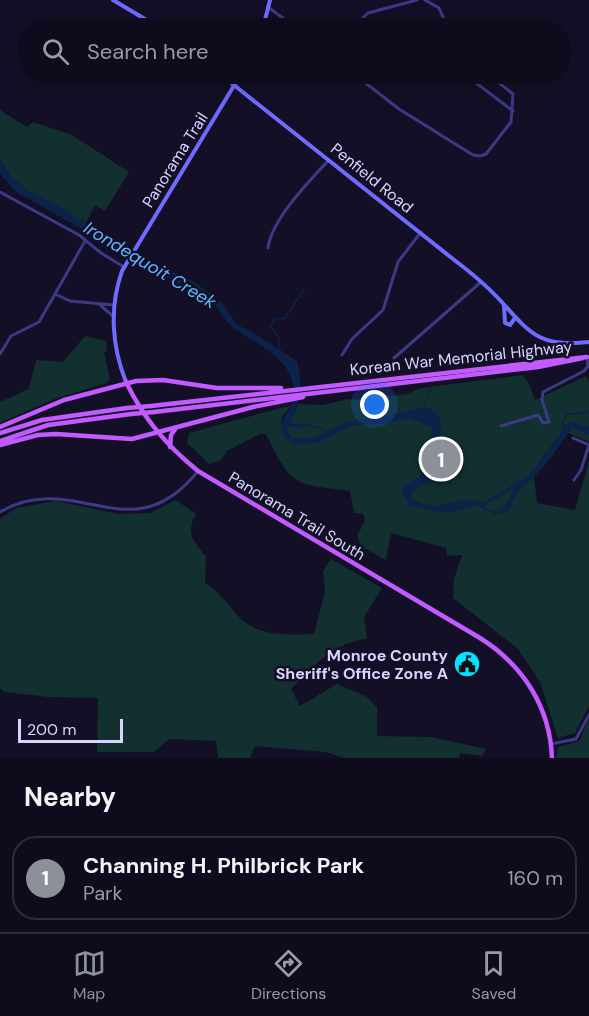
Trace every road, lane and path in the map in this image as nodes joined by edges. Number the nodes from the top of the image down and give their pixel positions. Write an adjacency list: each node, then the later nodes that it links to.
1 (114, 0): 6 (street)
2 (270, 0): 5 (street)
3 (417, 0): 9 (street)
4 (425, 0): 10 (street)
5 (268, 8): 7 (street); 8 (street)
6 (144, 18)
7 (266, 18)
8 (282, 18)
9 (363, 18)
10 (444, 18)
11 (367, 84): 15 (street)
12 (477, 84): 15 (street)
13 (500, 84): 15 (street)
14 (235, 85): 16 (street, Penfield Road); 21 (street, Panorama Trail)
15 (514, 115)
16 (330, 159): 18 (street, Penfield Road); 20 (street)
17 (0, 192): 19 (street)
18 (421, 232): 23 (street, Penfield Road); 32 (street)
19 (85, 241): 22 (street); 24 (street)
20 (268, 248)
21 (128, 259): 22 (street, Panorama Trail South)
22 (124, 267): 26 (street, Panorama Trail South)
23 (481, 282): 27 (street, Penfield Road); 34 (street)
24 (55, 294): 25 (street); 31 (street)
25 (97, 303): 26 (street); 28 (street)
26 (114, 304): 28 (street, Panorama Trail South)
27 (504, 306): 29 (street, Penfield Road); 29 (street, Penfield Road)
28 (114, 316): 35 (street, Panorama Trail South)
29 (515, 318): 30 (street, Penfield Road)
30 (589, 342)
31 (0, 354)
32 (342, 355)
33 (588, 357): 36 (main road, Korean War Memorial Highway); 36 (main road, Korean War Memorial Highway); 37 (street)
34 (394, 358)
35 (126, 382): 36 (main road); 38 (main road); 41 (main road, Panorama Trail South)
36 (283, 394): 39 (main road); 40 (main road, bridge); 43 (main road, bridge)
37 (501, 426)
38 (0, 427)
39 (177, 427): 41 (main road); 45 (main road)
40 (0, 433)
41 (157, 433): 43 (main road); 45 (main road, Panorama Trail South)
42 (573, 438): 44 (street)
43 (0, 443)
44 (589, 445): 47 (street)
45 (170, 447): 46 (main road, Panorama Trail South)
46 (198, 471): 48 (street); 50 (main road, Panorama Trail South)
47 (574, 480)
48 (0, 512)
49 (589, 715): 50 (street)
50 (551, 744): 51 (main road, Panorama Trail South)
51 (552, 758)

